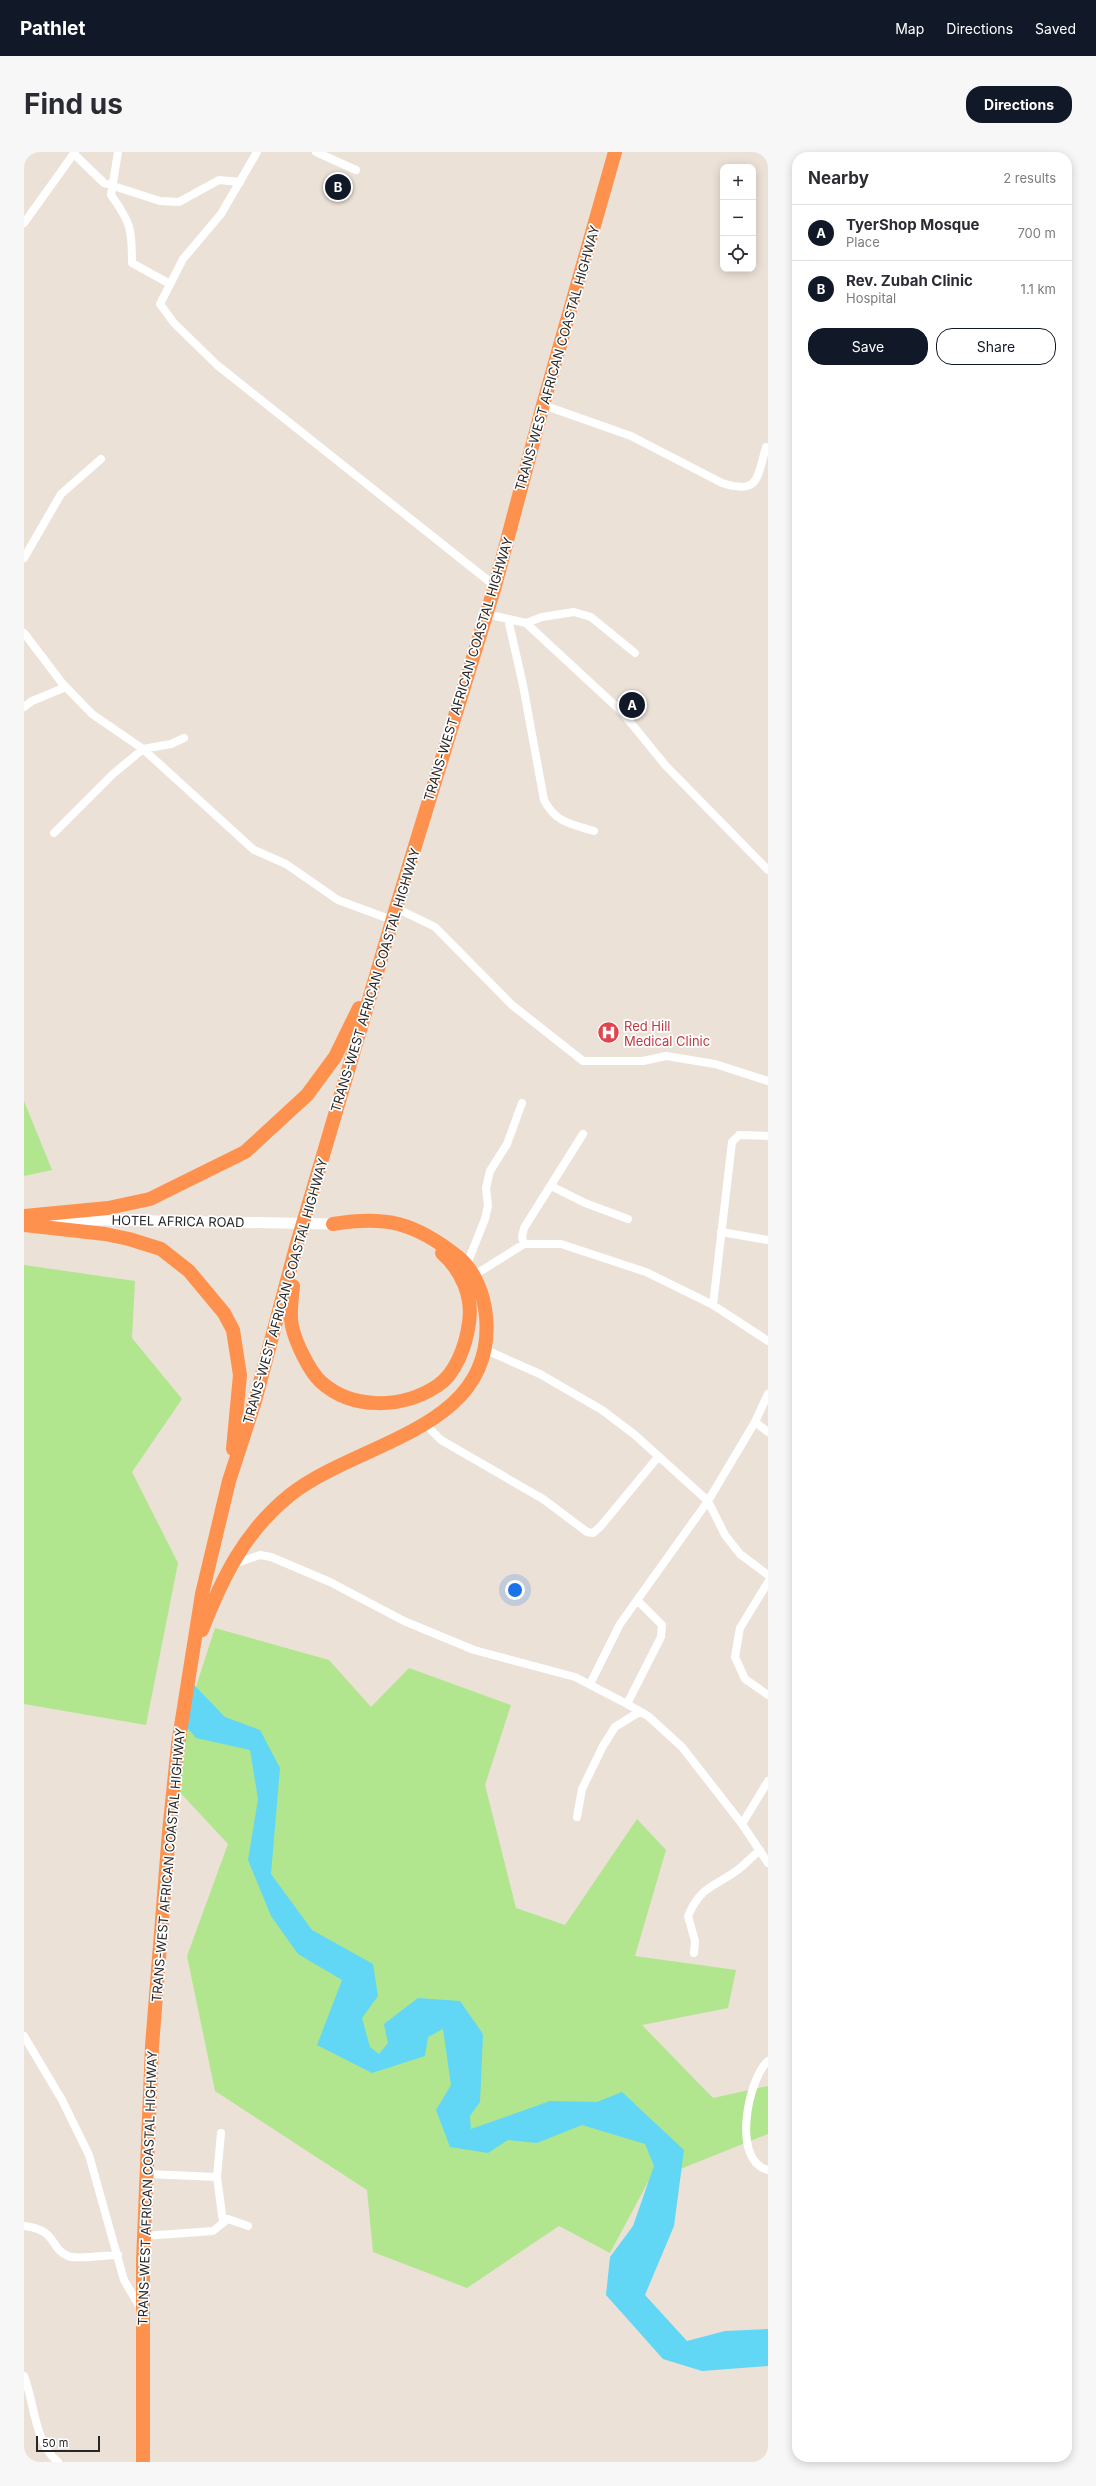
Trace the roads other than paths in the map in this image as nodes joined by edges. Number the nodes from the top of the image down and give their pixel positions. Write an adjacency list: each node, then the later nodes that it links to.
1 (118, 152): 8 (street)
2 (257, 152): 7 (street)
3 (316, 152): 6 (street)
4 (615, 152): 11 (highway, TRANS-WEST AFRICAN COASTAL HIGHWAY)
5 (75, 153): 8 (street); 9 (street)
6 (356, 170)
7 (240, 182): 8 (street); 10 (street)
8 (113, 185): 10 (street)
9 (24, 223)
10 (170, 284): 15 (street)
11 (543, 405): 12 (street); 15 (highway, TRANS-WEST AFRICAN COASTAL HIGHWAY)
12 (766, 447)
13 (101, 459): 14 (street)
14 (24, 558)
15 (495, 586): 16 (highway, TRANS-WEST AFRICAN COASTAL HIGHWAY)
16 (486, 614): 17 (street); 28 (highway, TRANS-WEST AFRICAN COASTAL HIGHWAY)
17 (508, 619): 18 (street); 25 (street)
18 (526, 623): 20 (street); 27 (street)
19 (24, 633): 21 (street)
20 (635, 653)
21 (66, 687): 22 (street); 24 (street)
22 (24, 707)
23 (184, 738): 24 (street)
24 (143, 749): 26 (street); 28 (street)
25 (594, 831)
26 (54, 833)
27 (768, 870)
28 (394, 914): 29 (highway, TRANS-WEST AFRICAN COASTAL HIGHWAY); 30 (street)
29 (388, 934): 35 (highway); 42 (highway, TRANS-WEST AFRICAN COASTAL HIGHWAY)
30 (768, 1081)
31 (522, 1103): 43 (street)
32 (582, 1134): 34 (street)
33 (768, 1136): 39 (street)
34 (551, 1186): 36 (street); 41 (street)
35 (24, 1217): 37 (street, HOTEL AFRICA ROAD)
36 (628, 1219)
37 (326, 1224): 42 (highway); 43 (highway)
38 (24, 1225): 52 (highway)
39 (721, 1232): 40 (street); 44 (street)
40 (768, 1240)
41 (524, 1244): 43 (street); 44 (street)
42 (296, 1247): 52 (highway, TRANS-WEST AFRICAN COASTAL HIGHWAY)
43 (470, 1270): 46 (highway)
44 (713, 1305): 45 (street)
45 (768, 1341)
46 (486, 1350): 49 (highway); 51 (street)
47 (768, 1394): 48 (street)
48 (754, 1422): 50 (street); 53 (street)
49 (426, 1425): 51 (street); 54 (highway)
50 (768, 1432)
51 (658, 1457): 53 (street)
52 (229, 1481): 58 (highway, TRANS-WEST AFRICAN COASTAL HIGHWAY)
53 (708, 1501): 55 (street); 57 (street)
54 (230, 1566): 58 (highway); 59 (street)
55 (768, 1575)
56 (768, 1582): 60 (street)
57 (638, 1601): 59 (street); 61 (street)
58 (192, 1655): 73 (highway, TRANS-WEST AFRICAN COASTAL HIGHWAY)
59 (590, 1684): 61 (street)
60 (768, 1695)
61 (627, 1704): 62 (street)
62 (639, 1712): 64 (street); 65 (street)
63 (768, 1781): 65 (street)
64 (577, 1817)
65 (742, 1824): 66 (street)
66 (760, 1850): 67 (street); 68 (street)
67 (768, 1863)
68 (694, 1953)
69 (24, 2036): 79 (street)
70 (768, 2060): 72 (street)
71 (221, 2133): 74 (street)
72 (768, 2170)
73 (147, 2174): 74 (street); 78 (highway, TRANS-WEST AFRICAN COASTAL HIGHWAY)
74 (217, 2177): 75 (street)
75 (223, 2222): 77 (street); 78 (street)
76 (24, 2226): 79 (street)
77 (248, 2226)
78 (144, 2236): 80 (highway, TRANS-WEST AFRICAN COASTAL HIGHWAY)
79 (118, 2255): 80 (street)
80 (142, 2311): 83 (highway, TRANS-WEST AFRICAN COASTAL HIGHWAY)
81 (24, 2376): 82 (street)
82 (58, 2462)
83 (144, 2462)

